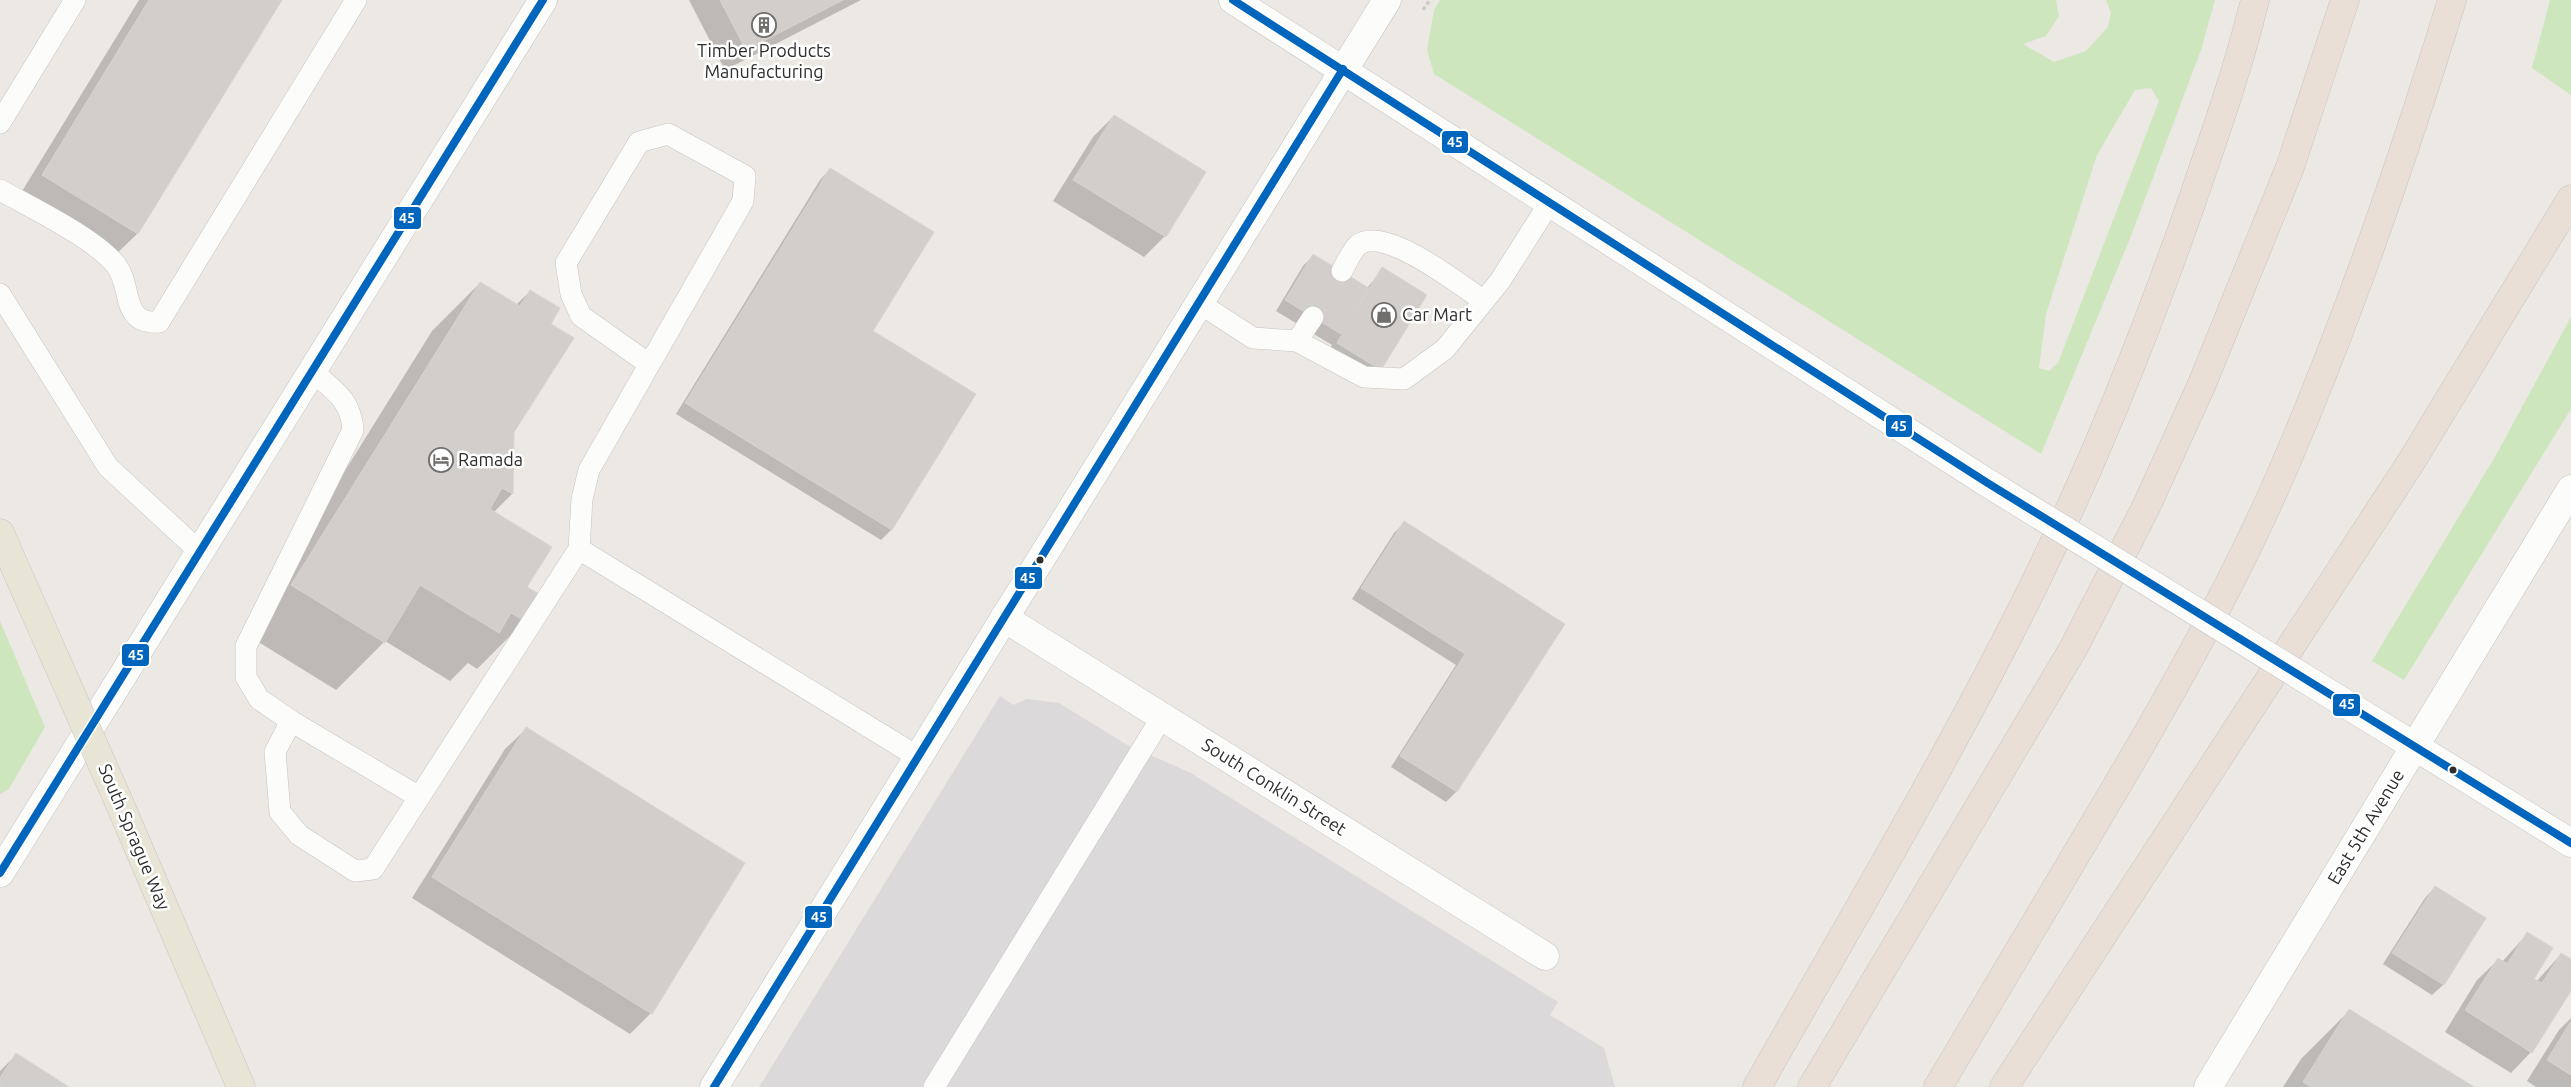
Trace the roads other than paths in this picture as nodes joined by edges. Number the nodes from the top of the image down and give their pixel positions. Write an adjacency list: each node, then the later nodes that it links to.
1 (75, 0): 10 (lane)
2 (356, 0): 11 (lane)
3 (543, 0): 21 (main road)
4 (1233, 0): 9 (main road)
5 (1387, 0): 9 (main road)
6 (2255, 0): 38 (highway)
7 (2345, 0): 39 (highway)
8 (2452, 0): 40 (highway)
9 (1343, 69): 13 (main road); 17 (main road)
10 (0, 124)
11 (0, 190)
12 (2571, 199): 41 (highway)
13 (1550, 202): 16 (lane); 29 (main road, bridge)
14 (1342, 272): 16 (lane)
15 (0, 294): 25 (lane)
16 (1484, 301): 19 (lane)
17 (1199, 303): 19 (lane); 26 (main road)
18 (1313, 317): 19 (lane)
19 (1297, 342)
20 (650, 364): 20 (lane); 24 (lane)
21 (312, 371): 25 (main road); 28 (lane)
22 (2571, 490): 29 (main road, East 5th Avenue)
23 (0, 533): 35 (main road, South Sprague Way, bridge)
24 (579, 549): 30 (lane); 31 (lane)
25 (200, 552): 33 (main road)
26 (1004, 618): 27 (main road, South Conklin Street); 30 (main road)
27 (1162, 716): 34 (main road, South Conklin Street); 37 (lane)
28 (291, 721): 31 (lane); 31 (lane)
29 (2415, 746): 32 (main road); 42 (main road, East 5th Avenue)
30 (918, 757): 36 (main road)
31 (419, 797)
32 (2571, 843)
33 (0, 873)
34 (1545, 956)
35 (241, 1087)
36 (714, 1087)
37 (934, 1087)
38 (1757, 1087)
39 (1812, 1087)
40 (1938, 1087)
41 (2004, 1087)
42 (2208, 1087)

